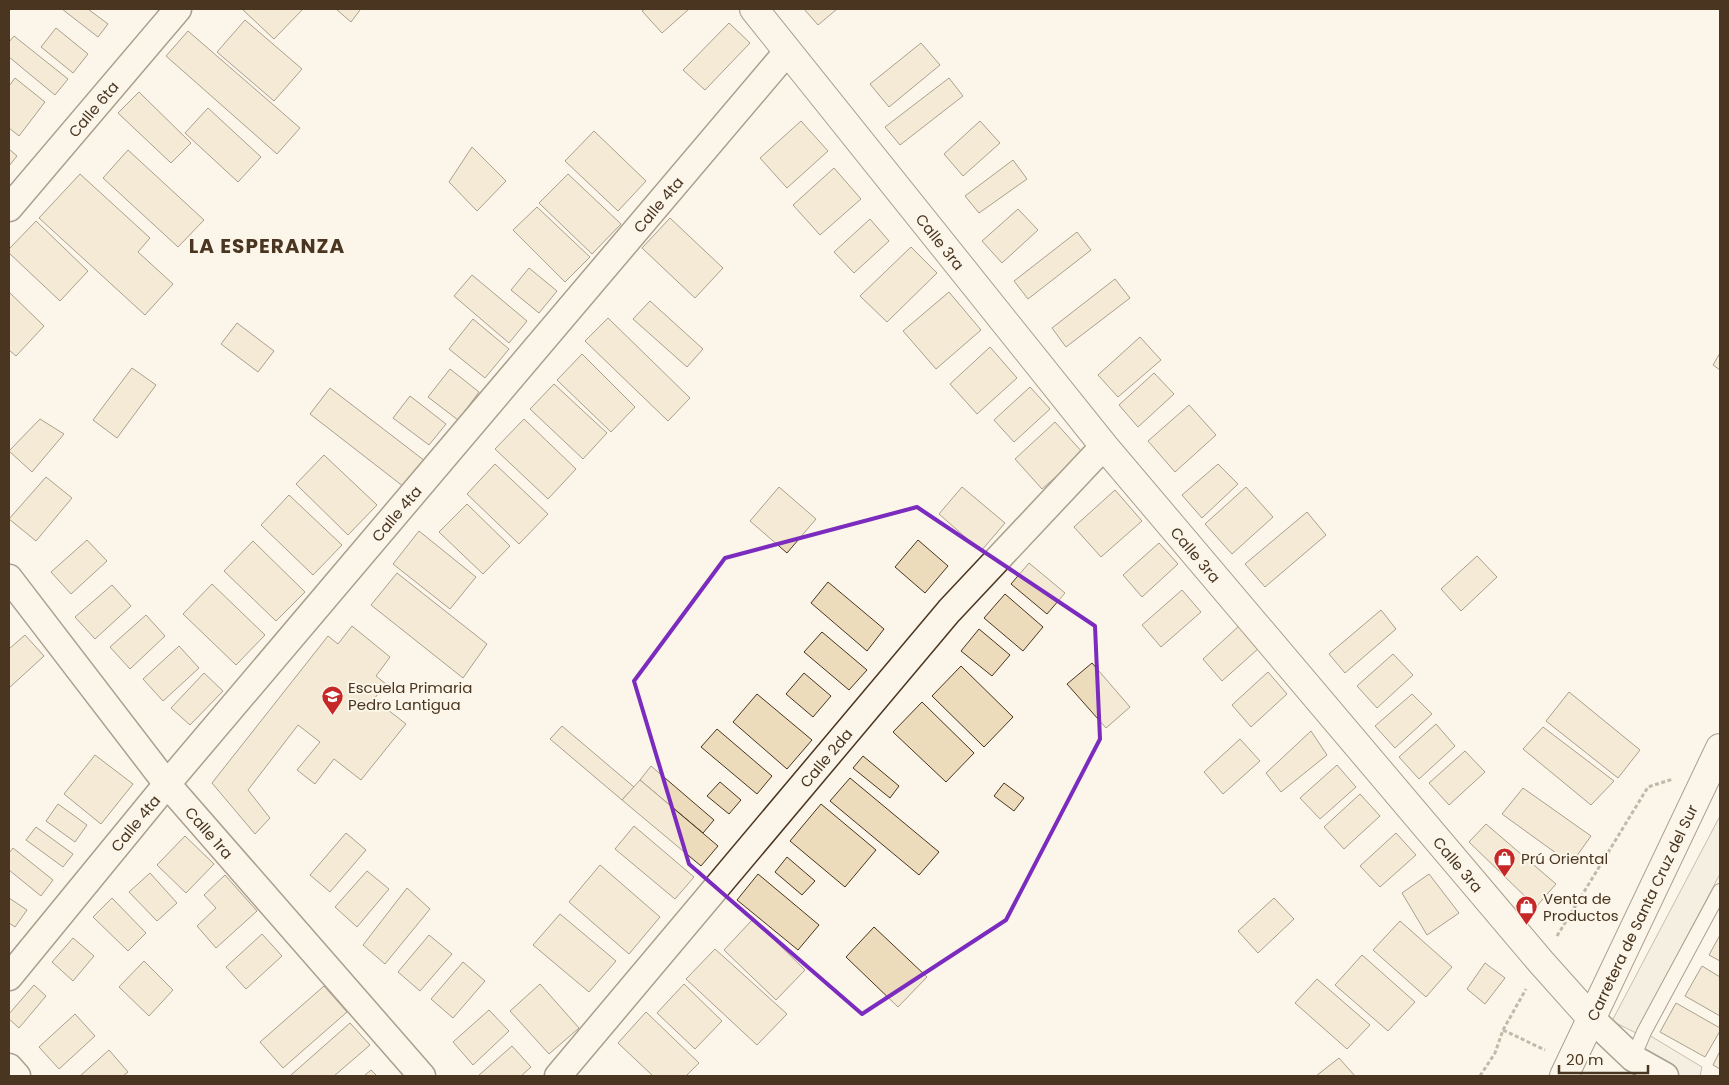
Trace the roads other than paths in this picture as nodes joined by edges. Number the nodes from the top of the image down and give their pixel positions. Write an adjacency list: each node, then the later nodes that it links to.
1 (178, 9): 4 (street, Calle 6ta)
2 (754, 9): 3 (street, Calle 3ra)
3 (787, 52): 5 (street, Calle 3ra); 8 (street, Calle 4ta)
4 (9, 208)
5 (1104, 446): 11 (street, Calle 3ra); 17 (street, Calle 2da)
6 (9, 578): 8 (street, Calle 1ra)
7 (1720, 748): 11 (street, Carretera de Santa Cruz del Sur)
8 (167, 784): 10 (street, Calle 4ta); 16 (street, Calle 1ra)
9 (1720, 891): 12 (lane)
10 (9, 977)
11 (1592, 1019): 12 (street, Calle 3ra); 14 (street, Carretera de Santa Cruz del Sur)
12 (1633, 1058): 18 (street, Calle 3ra)
13 (9, 1068): 15 (street)
14 (1567, 1069)
15 (17, 1076)
16 (422, 1076)
17 (558, 1076)
18 (1665, 1076)

